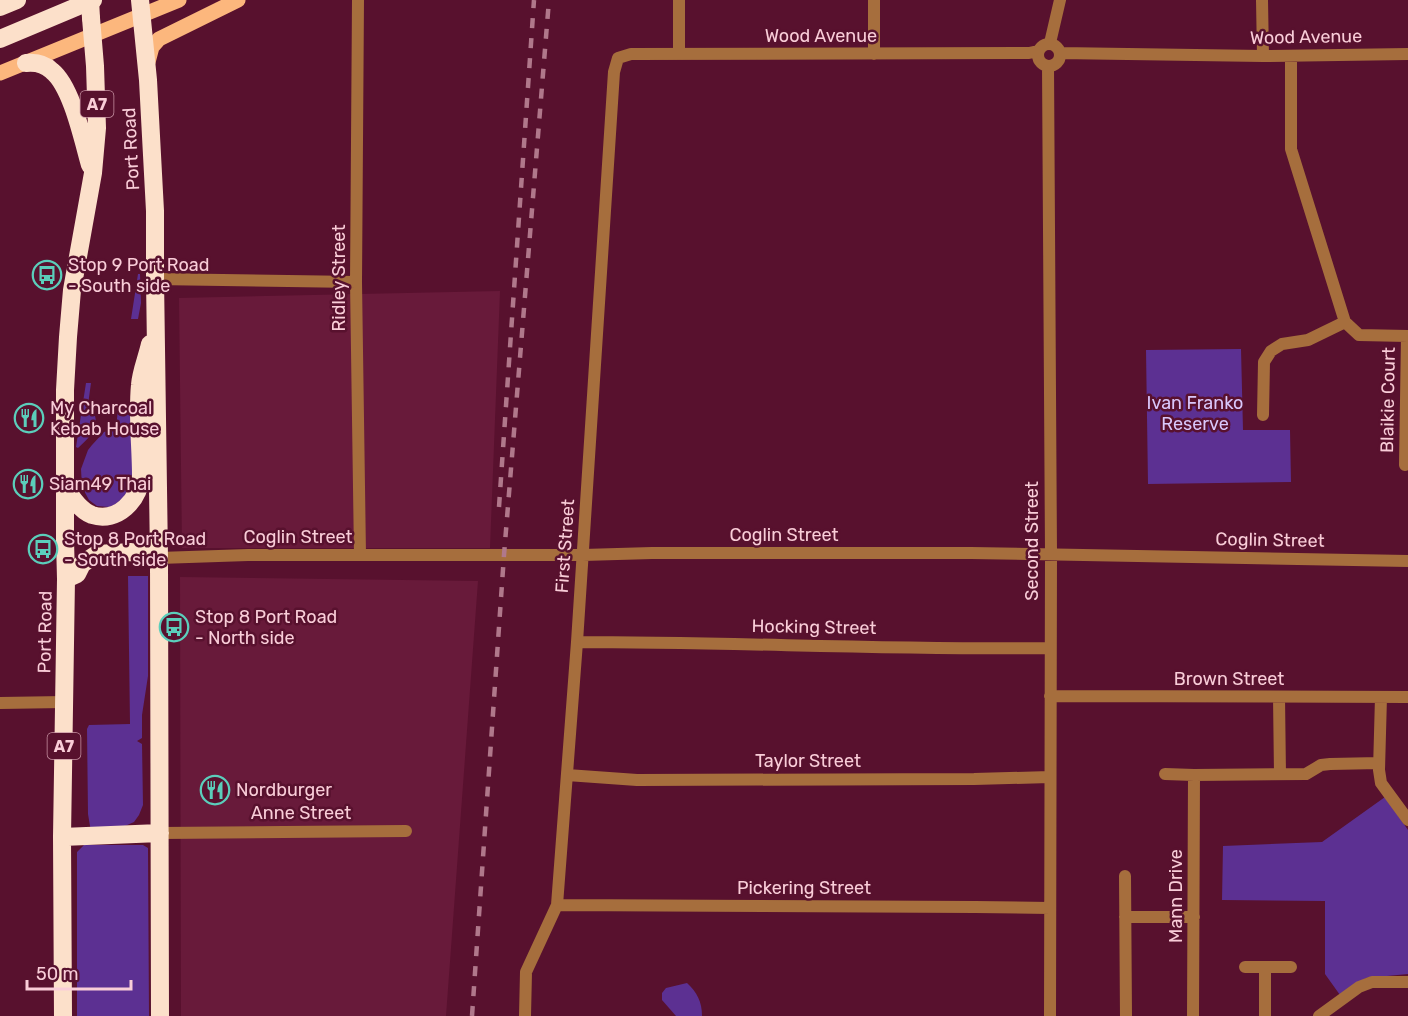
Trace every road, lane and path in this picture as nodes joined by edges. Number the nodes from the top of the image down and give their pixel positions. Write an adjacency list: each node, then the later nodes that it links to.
1 (17, 0): 9 (highway)
2 (179, 0): 10 (main road)
3 (238, 0): 25 (main road)
4 (358, 0): 28 (street, Ridley Street)
5 (679, 0): 16 (street)
6 (874, 0): 17 (street)
7 (1060, 0): 13 (street)
8 (1263, 0): 19 (street)
9 (0, 7)
10 (141, 7): 11 (main road); 25 (highway, Port Road)
11 (92, 13): 12 (highway); 21 (main road); 26 (highway, Port Road / A7)
12 (0, 39)
13 (1050, 43): 14 (street); 15 (street)
14 (1038, 51): 17 (street, Wood Avenue); 22 (street)
15 (1060, 53): 19 (street, Wood Avenue); 22 (street)
16 (679, 54): 17 (street, Wood Avenue); 23 (street, Wood Avenue)
17 (873, 54)
18 (1408, 54): 20 (street, Wood Avenue)
19 (1263, 56): 20 (street, Wood Avenue)
20 (1291, 56): 30 (street)
21 (26, 63): 24 (main road); 26 (highway)
22 (1048, 66): 35 (street, Second Street)
23 (614, 72): 37 (street, First Street)
24 (0, 73)
25 (148, 80): 27 (highway, Port Road)
26 (93, 173): 34 (highway, Port Road / A7)
27 (155, 279): 28 (street); 29 (highway, Port Road)
28 (356, 282): 36 (street, Ridley Street)
29 (155, 322): 34 (highway); 38 (highway, Port Road)
30 (1345, 322): 31 (street); 32 (street)
31 (1407, 336): 33 (street, Blaikie Court)
32 (1263, 415)
33 (1405, 465)
34 (65, 488): 40 (highway, Port Road / A7)
35 (1050, 554): 37 (street, Coglin Street); 39 (street, Coglin Street); 42 (street, Second Street)
36 (360, 555): 37 (street, Coglin Street); 38 (street, Coglin Street)
37 (583, 555): 41 (street, First Street)
38 (159, 558): 40 (highway); 57 (highway, Port Road)
39 (1408, 561)
40 (66, 579): 48 (highway, Port Road / A7)
41 (577, 642): 42 (street, Hocking Street); 52 (street, First Street)
42 (1050, 648): 43 (street, Second Street)
43 (1050, 696): 44 (street, Brown Street); 54 (street, Second Street)
44 (1279, 697): 45 (street, Brown Street); 51 (street)
45 (1381, 697): 46 (street, Brown Street); 49 (street)
46 (1408, 697)
47 (0, 702): 48 (street)
48 (64, 702): 58 (highway, Port Road / A7)
49 (1378, 763): 51 (street); 55 (street)
50 (1166, 774): 53 (street)
51 (1280, 774): 53 (street)
52 (567, 775): 54 (street, Taylor Street); 60 (street, First Street)
53 (1194, 776): 63 (street, Mann Drive)
54 (1050, 777): 61 (street, Second Street)
55 (1408, 820)
56 (405, 831): 57 (street, Anne Street)
57 (160, 833): 58 (highway); 69 (highway, Port Road)
58 (62, 837): 68 (highway, Port Road / A7)
59 (1125, 876): 62 (street)
60 (558, 905): 61 (street, Pickering Street); 70 (street, First Street)
61 (1050, 908): 71 (street, Second Street)
62 (1125, 917): 63 (street); 72 (street)
63 (1194, 917): 73 (street, Mann Drive)
64 (1245, 967): 65 (street)
65 (1265, 967): 66 (street); 74 (street)
66 (1291, 967)
67 (1408, 982): 75 (street)
68 (63, 1016)
69 (160, 1016)
70 (525, 1016)
71 (1050, 1016)
72 (1126, 1016)
73 (1193, 1016)
74 (1265, 1016)
75 (1319, 1016)

